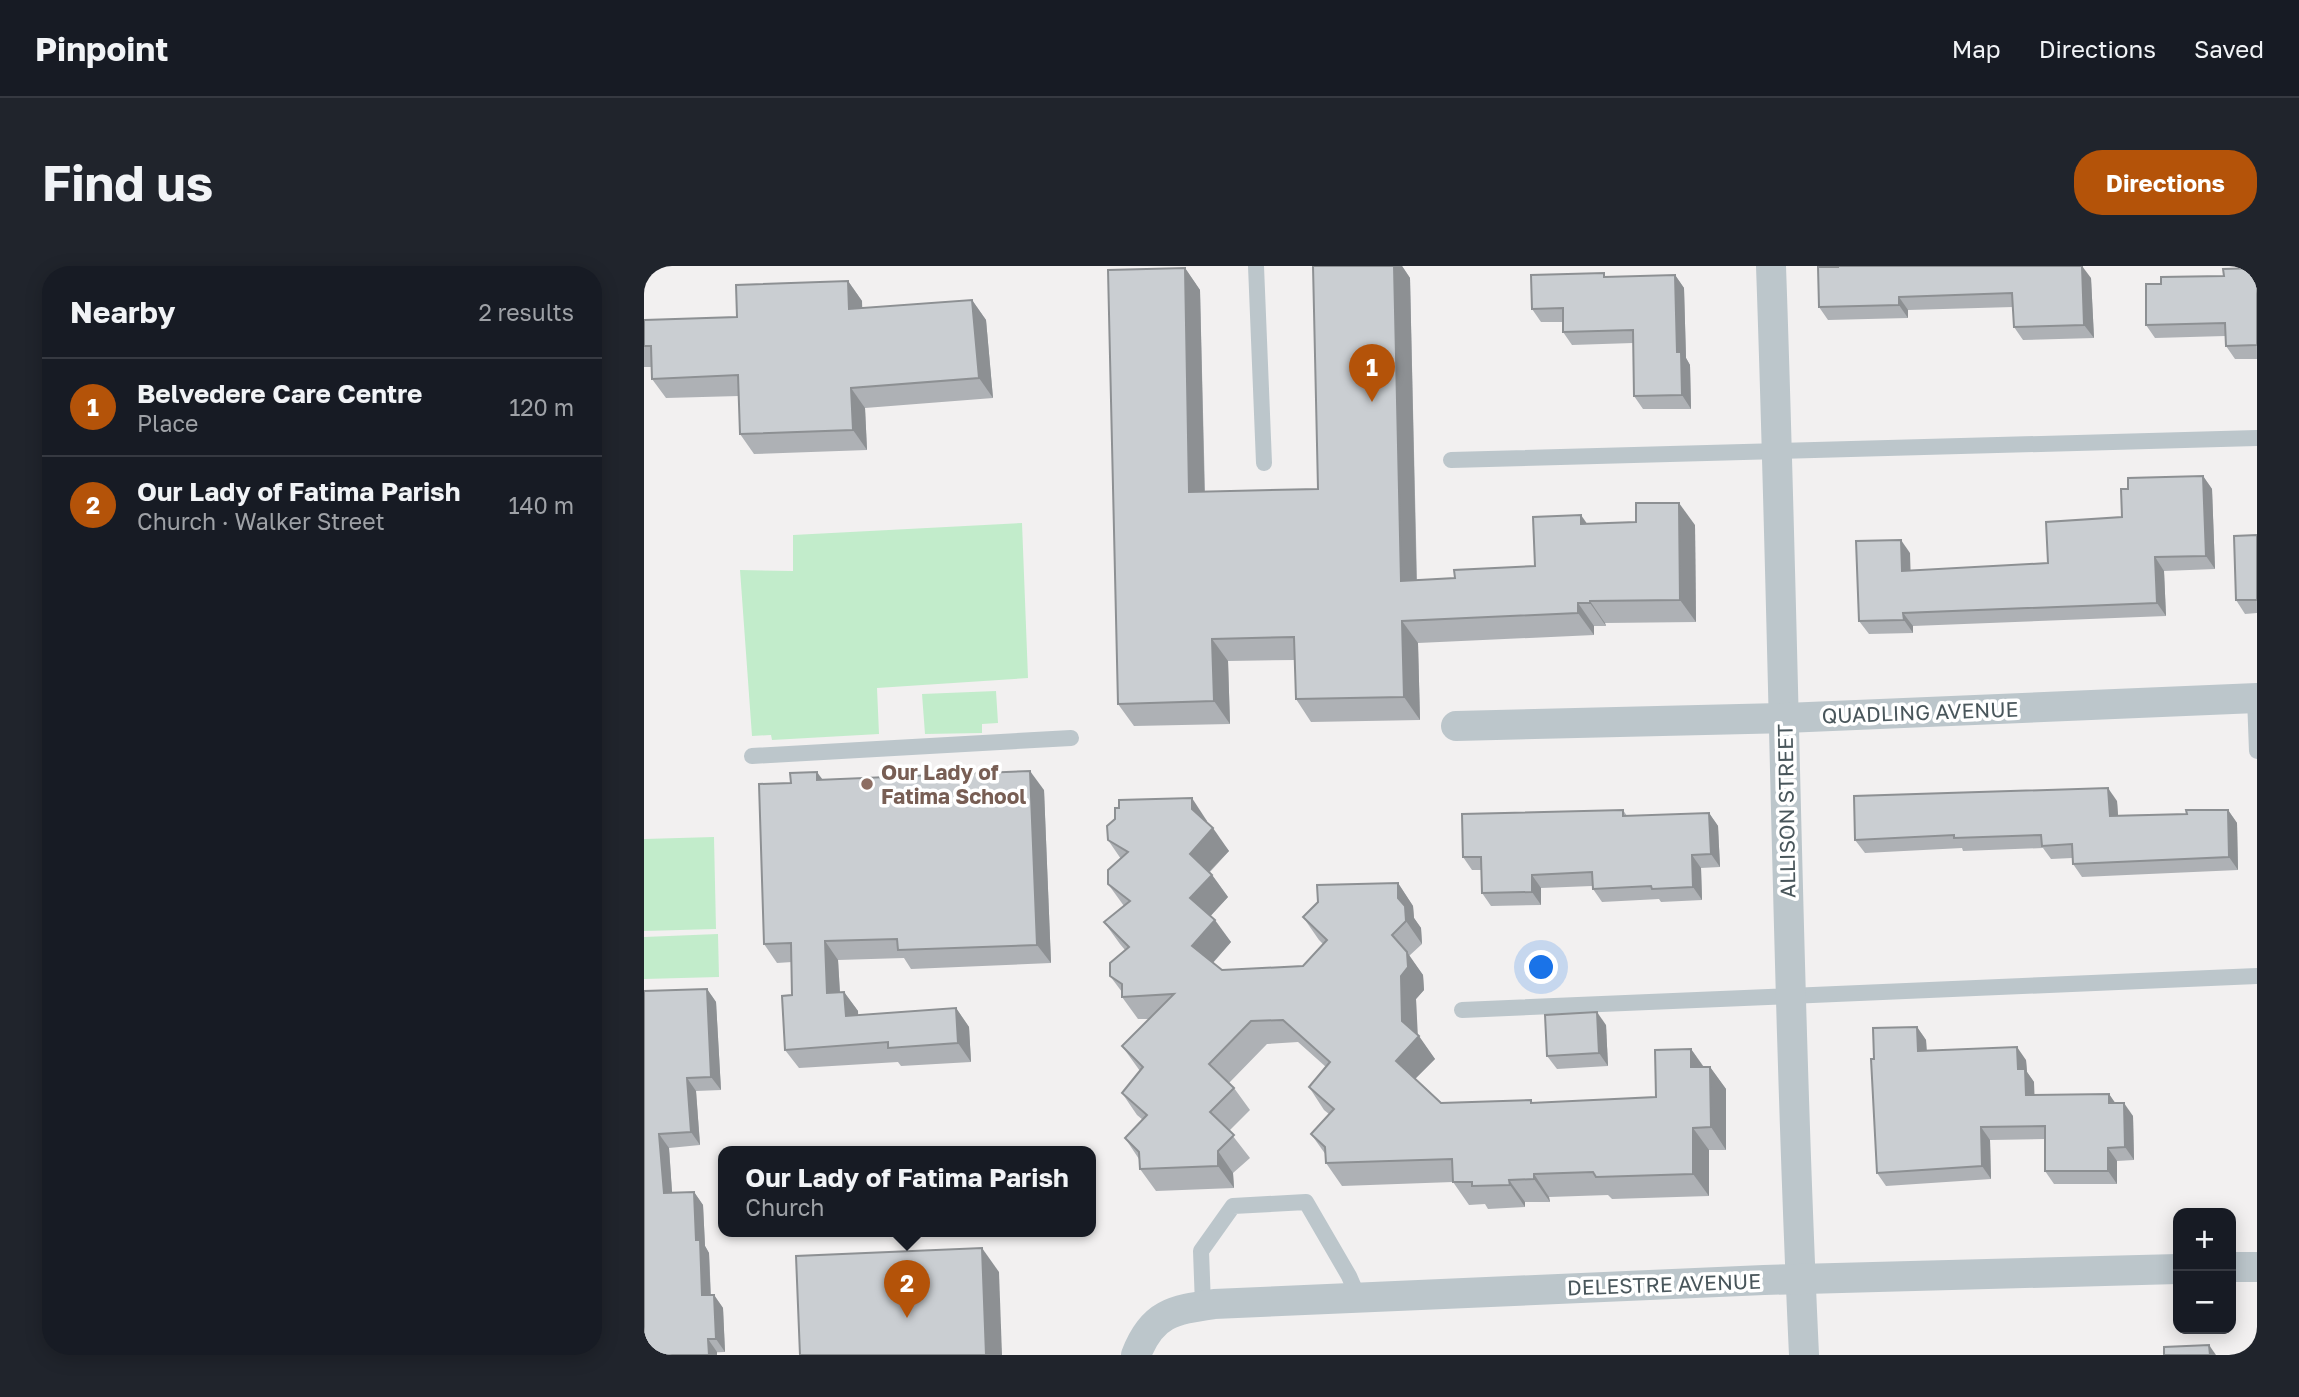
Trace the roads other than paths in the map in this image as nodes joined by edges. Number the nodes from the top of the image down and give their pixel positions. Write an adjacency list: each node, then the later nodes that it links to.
1 (1256, 266): 6 (lane)
2 (1771, 266): 4 (street, ALLISON STREET)
3 (2257, 438): 4 (lane)
4 (1777, 450): 5 (lane); 8 (street, ALLISON STREET)
5 (1451, 460)
6 (1265, 463)
7 (2256, 698): 8 (street, QUADLING AVENUE); 11 (lane)
8 (1784, 718): 9 (street, QUADLING AVENUE); 14 (street, ALLISON STREET)
9 (1456, 726)
10 (1071, 738): 12 (lane)
11 (2257, 751)
12 (752, 756)
13 (2257, 976): 14 (lane)
14 (1790, 995): 15 (lane); 19 (street, ALLISON STREET)
15 (1462, 1010)
16 (2257, 1266): 17 (street)
17 (2236, 1267)
18 (2173, 1269): 19 (street, DELESTRE AVENUE)
19 (1800, 1280): 20 (street, DELESTRE AVENUE); 23 (street, ALLISON STREET)
20 (1358, 1297): 21 (street, DELESTRE AVENUE); 21 (lane)
21 (1203, 1306): 22 (street, DELESTRE AVENUE)
22 (1136, 1355)
23 (1804, 1355)

